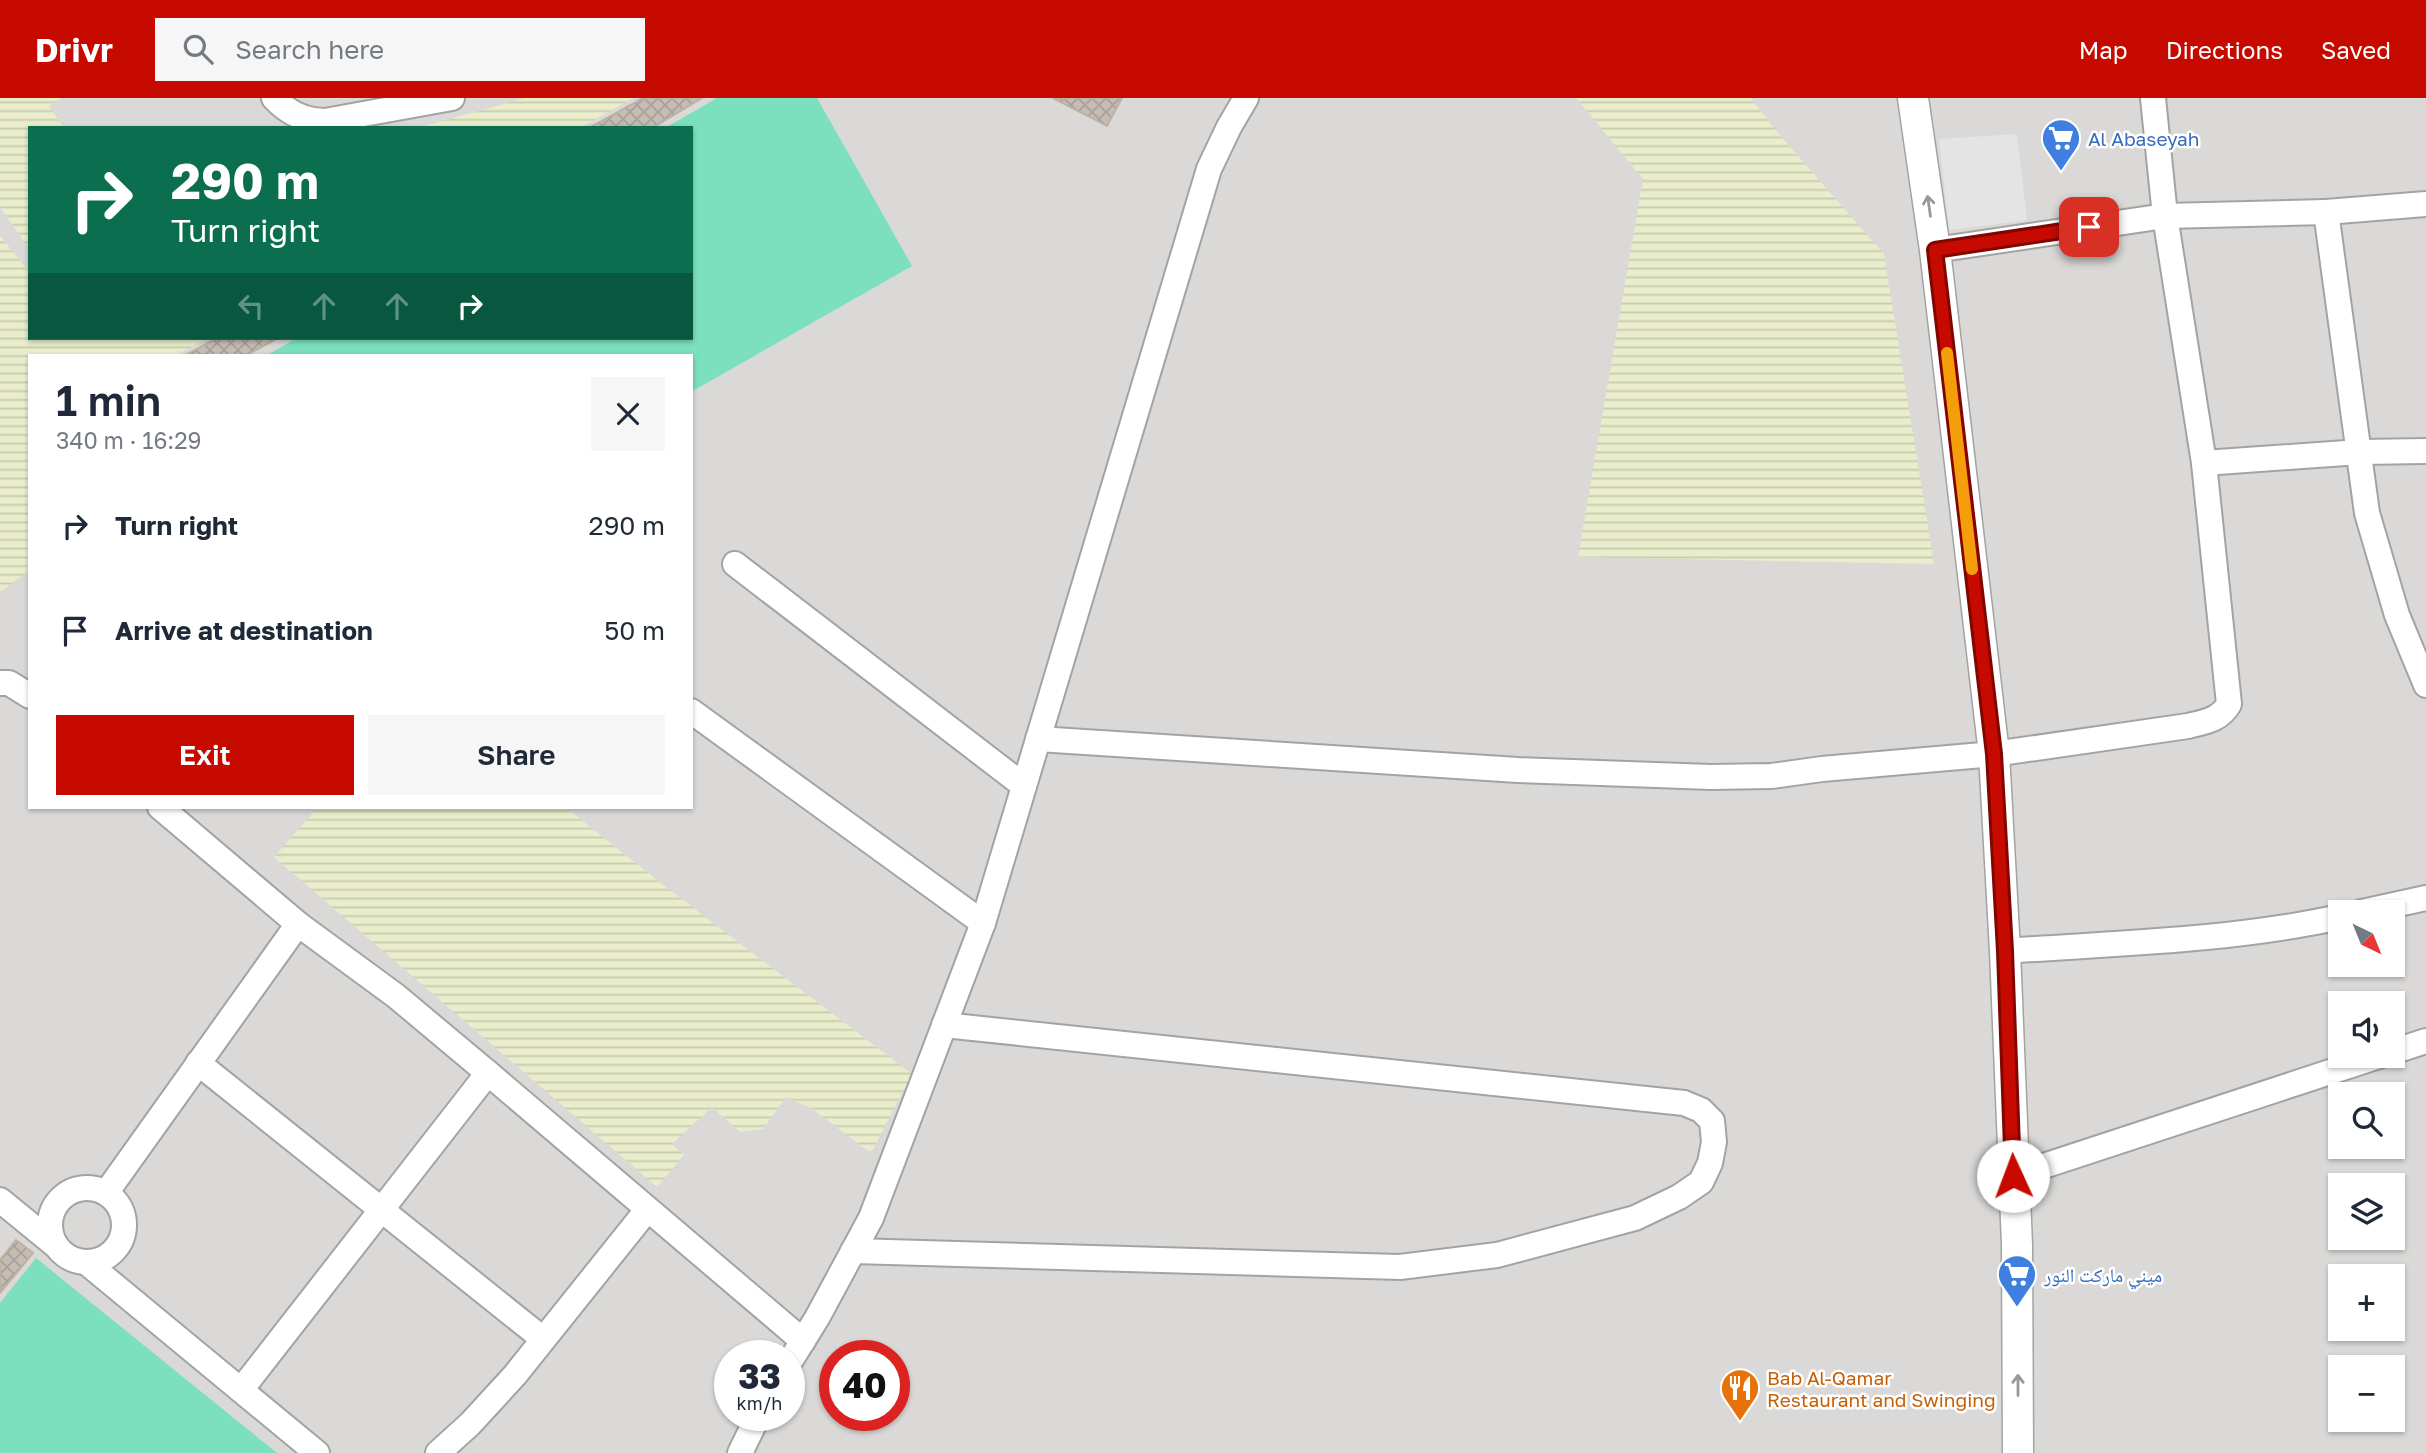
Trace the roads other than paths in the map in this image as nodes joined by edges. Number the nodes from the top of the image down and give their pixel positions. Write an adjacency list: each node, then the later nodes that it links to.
1 (274, 98): 2 (street)
2 (452, 98)
3 (1246, 98): 18 (street)
4 (1913, 98): 9 (street, one-way to 4)
5 (2153, 98): 8 (street)
6 (2426, 204): 7 (street)
7 (2326, 212): 8 (street); 11 (street)
8 (2165, 216): 9 (street); 12 (street)
9 (1935, 250): 19 (street)
10 (2426, 451): 11 (street)
11 (2360, 452): 12 (street); 15 (street)
12 (2204, 463): 19 (street)
13 (735, 564): 20 (street)
14 (0, 683): 16 (street)
15 (2426, 685)
16 (28, 695)
17 (693, 712): 25 (street)
18 (1038, 739): 19 (street); 20 (street)
19 (1994, 754): 27 (street)
20 (1024, 786): 25 (street)
21 (162, 809): 26 (street)
22 (2426, 898): 23 (street)
23 (2405, 903)
24 (2328, 920): 27 (street)
25 (983, 923): 28 (street)
26 (298, 924): 31 (street); 33 (street)
27 (2005, 951): 34 (street)
28 (944, 1025): 40 (street); 40 (street)
29 (2426, 1041): 30 (street)
30 (2405, 1048)
31 (198, 1063): 35 (street); 37 (street)
32 (2342, 1068): 34 (street)
33 (488, 1073): 37 (street); 38 (street)
34 (2013, 1176): 50 (street, one-way to 34)
35 (106, 1193): 39 (street); 41 (street)
36 (0, 1200): 39 (street)
37 (381, 1210): 42 (street); 45 (street)
38 (647, 1210): 42 (street); 43 (street)
39 (55, 1245): 41 (street)
40 (853, 1251): 44 (street)
41 (87, 1263): 45 (street)
42 (543, 1339): 48 (street)
43 (802, 1340)
44 (804, 1340)
45 (241, 1390): 47 (street)
46 (751, 1431): 49 (street)
47 (317, 1453)
48 (438, 1453)
49 (740, 1453)
50 (2018, 1453)

